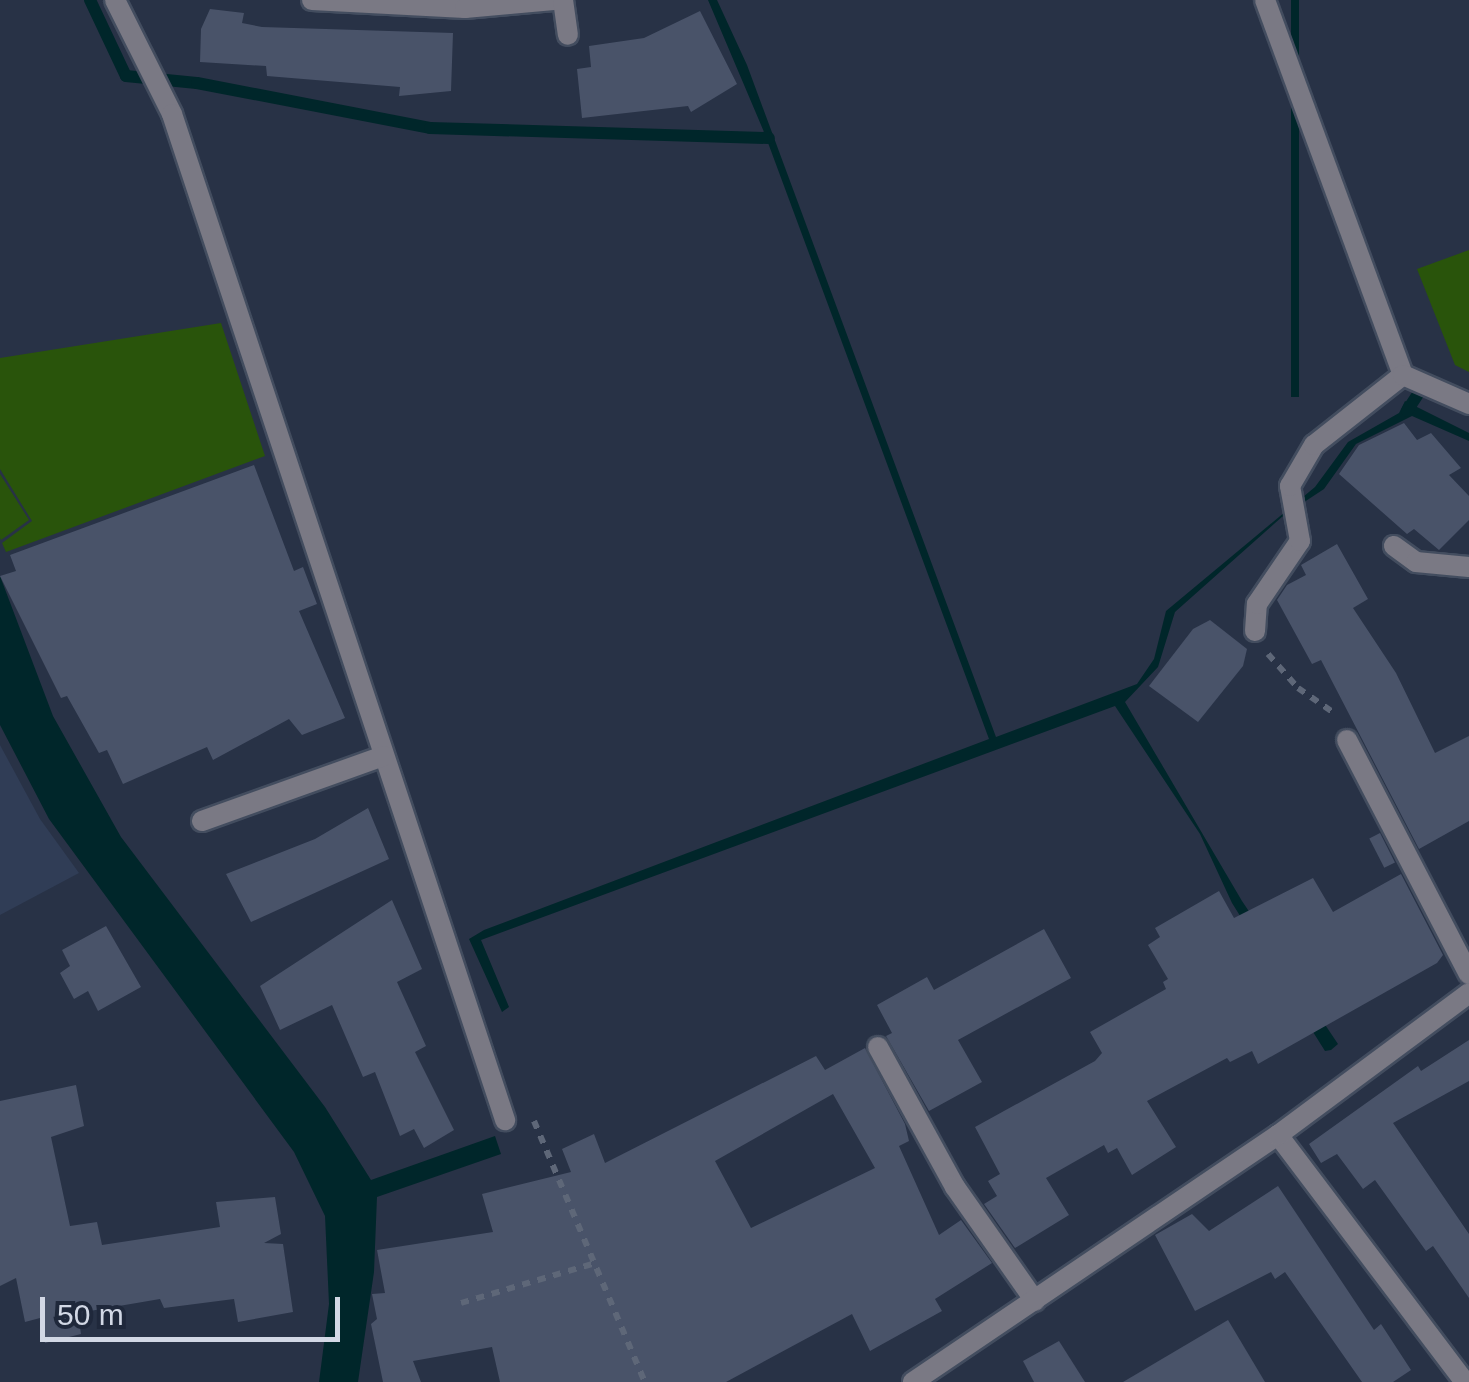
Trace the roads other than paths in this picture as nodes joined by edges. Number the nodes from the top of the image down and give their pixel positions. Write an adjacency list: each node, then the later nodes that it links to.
1 (115, 0): 13 (street)
2 (312, 0): 3 (street)
3 (554, 0)
4 (563, 0): 6 (street)
5 (1265, 0): 7 (street)
6 (568, 35)
7 (1403, 375): 8 (street); 11 (street)
8 (1469, 404)
9 (1394, 546): 10 (street)
10 (1469, 567)
11 (1256, 632)
12 (1347, 740): 15 (street)
13 (384, 756): 14 (street); 18 (street)
14 (202, 821)
15 (1469, 974)
16 (1469, 993): 19 (street)
17 (878, 1047): 20 (street)
18 (504, 1120)
19 (1278, 1135): 20 (street); 22 (street)
20 (1035, 1300): 21 (street)
21 (922, 1380)
22 (1465, 1382)

